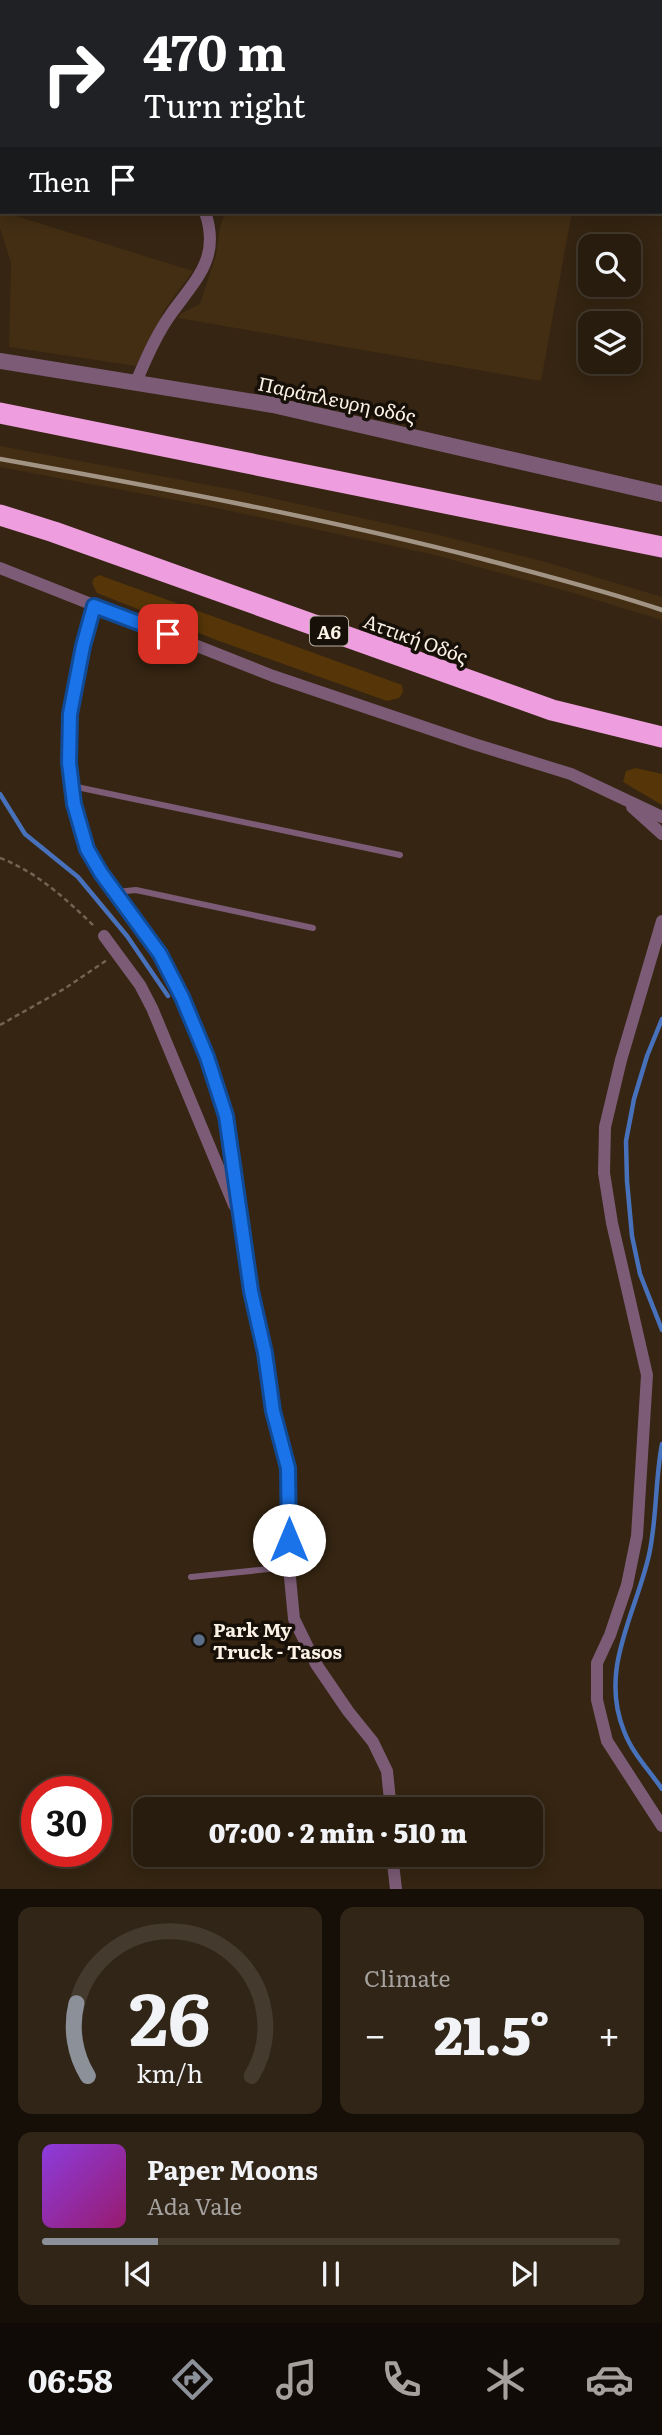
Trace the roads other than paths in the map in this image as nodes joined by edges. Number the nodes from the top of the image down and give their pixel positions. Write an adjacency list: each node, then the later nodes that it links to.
1 (206, 214): 3 (street)
2 (0, 361): 3 (street, Παράπλευρη οδός)
3 (136, 382): 5 (street, Παράπλευρη οδός)
4 (0, 413): 7 (highway)
5 (662, 494)
6 (0, 515): 10 (highway, Αττική Οδός / Α6)
7 (662, 547)
8 (0, 568): 9 (street)
9 (94, 606): 11 (street); 12 (street)
10 (662, 737)
11 (72, 786): 15 (lane); 16 (street)
12 (626, 802): 13 (street); 14 (street)
13 (662, 817)
14 (662, 834)
15 (400, 855)
16 (116, 892): 18 (lane); 20 (street)
17 (662, 921): 24 (street)
18 (313, 928)
19 (104, 936): 20 (street)
20 (240, 1220): 21 (street)
21 (289, 1567): 22 (lane); 23 (street)
22 (191, 1577)
23 (390, 1797)
24 (662, 1826)
25 (393, 1867): 26 (street)
26 (396, 1889)

